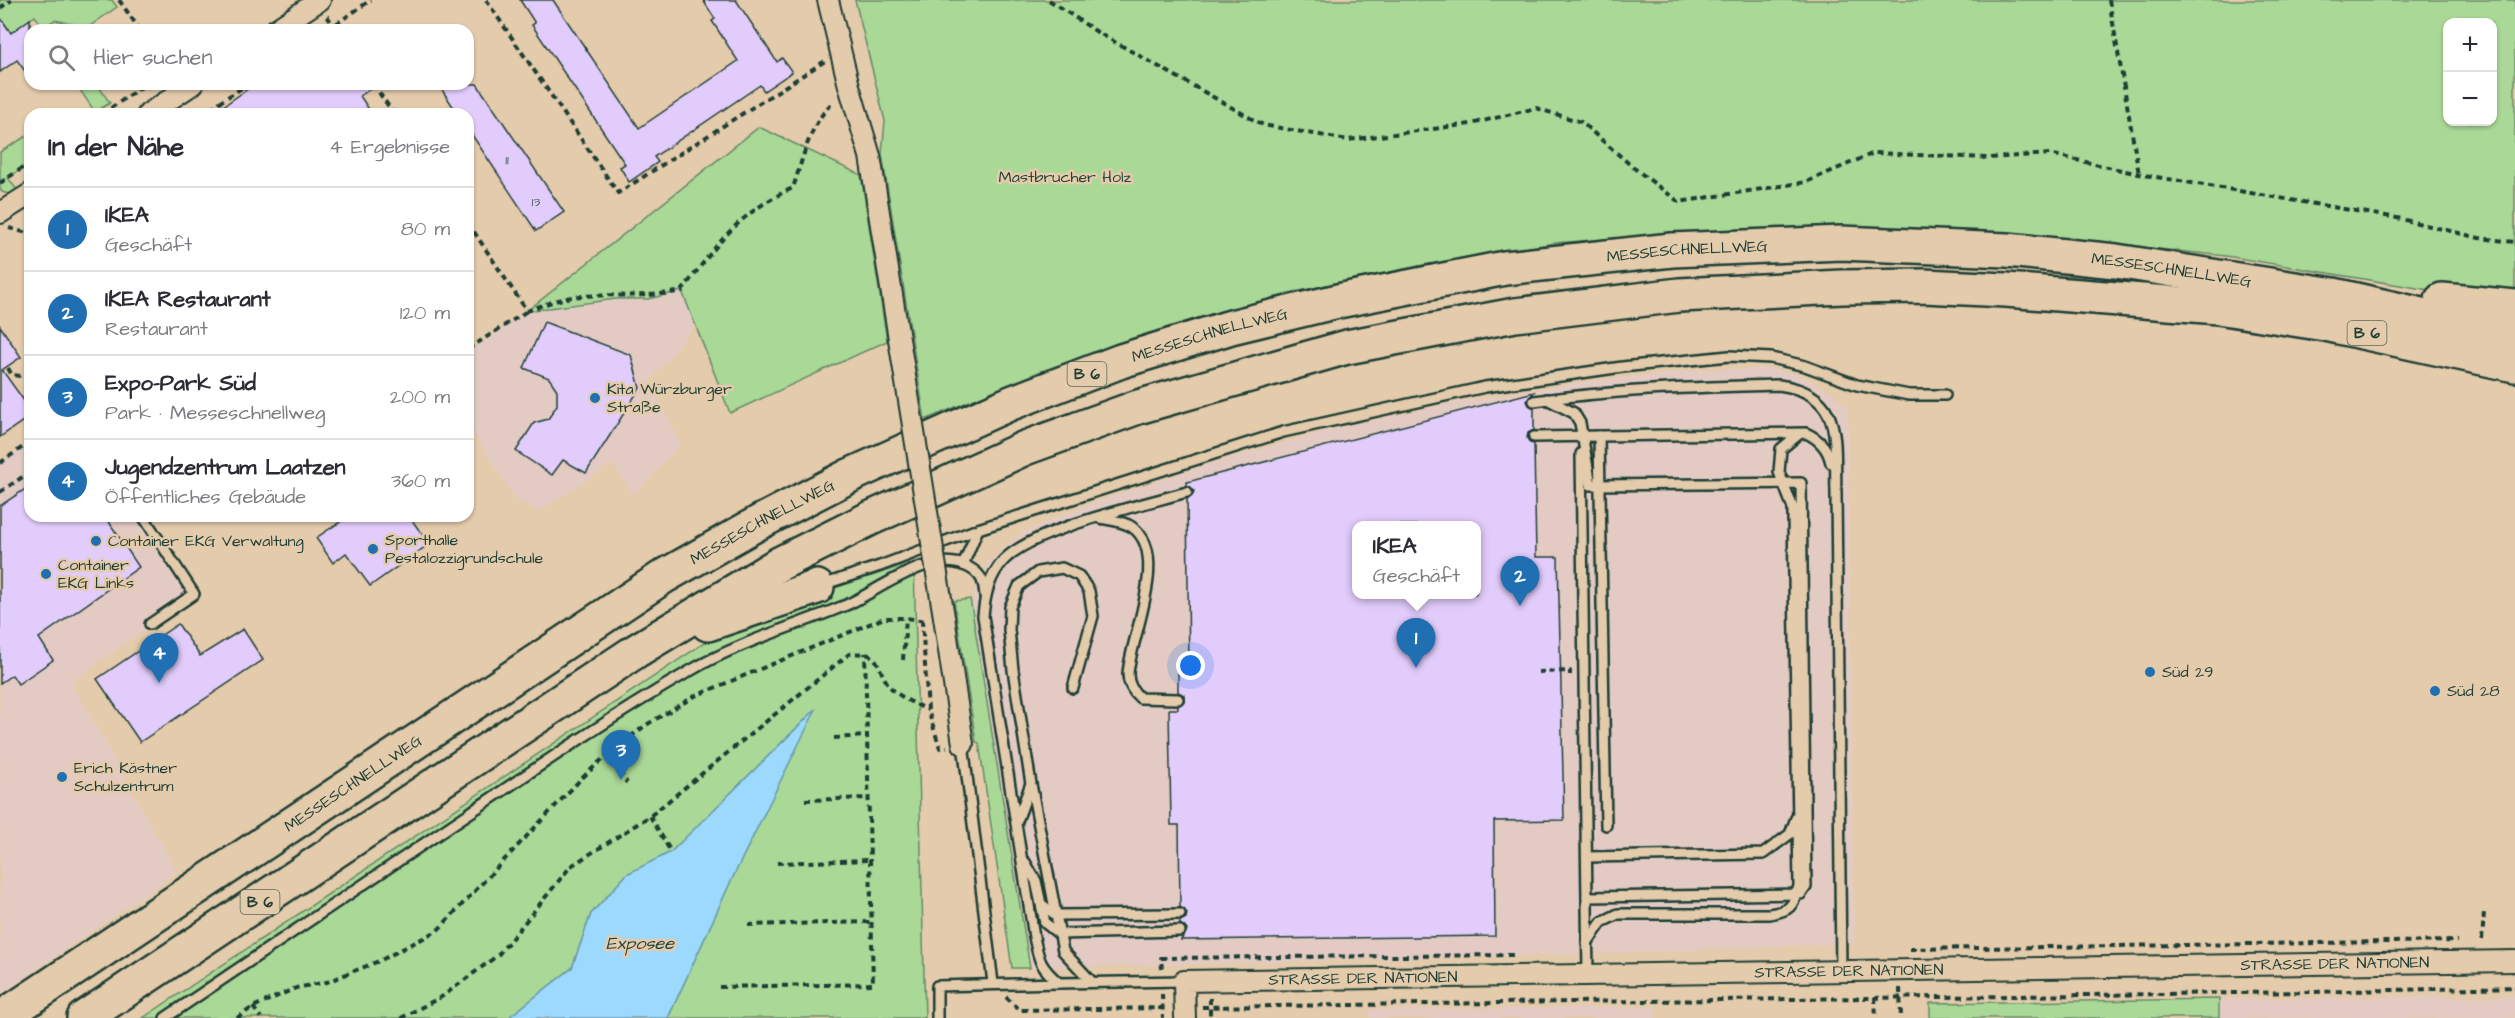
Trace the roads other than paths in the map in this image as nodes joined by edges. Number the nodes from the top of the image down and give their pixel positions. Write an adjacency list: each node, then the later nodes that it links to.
1 (320, 0): 3 (street)
2 (828, 0): 31 (street, bridge)
3 (284, 24)
4 (184, 90): 5 (street)
5 (157, 108)
6 (24, 198): 7 (street)
7 (0, 213)
8 (2334, 295): 9 (highway); 10 (highway, MESSESCHNELLWEG / B 6); 52 (highway, MESSESCHNELLWEG / B 6)
9 (2515, 307)
10 (2515, 336)
11 (2515, 365): 28 (highway, MESSESCHNELLWEG / B 6)
12 (1945, 395): 23 (lane)
13 (1547, 399): 14 (lane); 20 (lane); 38 (lane)
14 (1534, 401)
15 (1799, 434): 17 (lane); 20 (lane); 33 (lane)
16 (1581, 436): 17 (lane); 18 (lane); 36 (lane)
17 (1599, 436): 35 (lane)
18 (1534, 437)
19 (1187, 492): 21 (lane)
20 (1836, 493): 46 (lane)
21 (1098, 518): 26 (lane); 30 (lane)
22 (147, 522): 27 (lane)
23 (978, 529): 24 (lane); 25 (lane)
24 (963, 565): 26 (lane); 54 (lane)
25 (817, 587): 28 (highway)
26 (985, 596): 34 (lane)
27 (150, 624)
28 (636, 651): 53 (highway, MESSESCHNELLWEG / B 6)
29 (1073, 688): 32 (lane)
30 (1178, 699)
31 (963, 744): 50 (lane)
32 (1031, 784): 34 (lane); 41 (lane)
33 (1797, 813): 36 (lane); 44 (lane)
34 (1016, 824): 37 (lane)
35 (1606, 825)
36 (1587, 856): 38 (lane)
37 (1022, 857): 39 (lane); 51 (lane)
38 (1587, 897): 44 (lane)
39 (1041, 904): 41 (lane); 43 (lane)
40 (1180, 914): 41 (lane)
41 (1056, 915): 43 (lane)
42 (1180, 931): 43 (lane)
43 (1059, 934): 48 (lane)
44 (1587, 943): 47 (lane)
45 (2515, 961): 46 (street, STRASSE DER NATIONEN)
46 (1841, 970): 47 (street, STRASSE DER NATIONEN)
47 (1588, 976): 49 (street, STRASSE DER NATIONEN)
48 (1092, 981): 49 (lane); 51 (lane)
49 (1184, 981): 56 (street)
50 (993, 983): 51 (lane); 55 (lane)
51 (1059, 983)
52 (1, 1018)
53 (84, 1018)
54 (165, 1018)
55 (937, 1018)
56 (1185, 1018)

